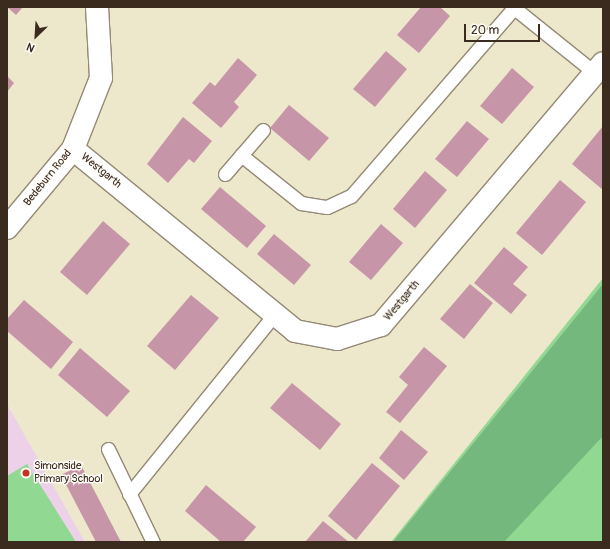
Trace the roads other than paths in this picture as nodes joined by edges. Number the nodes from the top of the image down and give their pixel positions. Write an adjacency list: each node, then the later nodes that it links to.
1 (97, 7): 5 (street, Bedeburn Road)
2 (513, 7): 3 (lane); 6 (lane)
3 (599, 68): 9 (street, Westgarth)
4 (263, 130): 6 (lane)
5 (73, 149): 8 (street, Bedeburn Road); 9 (street, Westgarth)
6 (241, 155): 7 (lane)
7 (225, 174)
8 (8, 226)
9 (275, 314): 11 (lane)
10 (108, 449): 11 (lane)
11 (129, 494): 12 (lane)
12 (153, 542)

